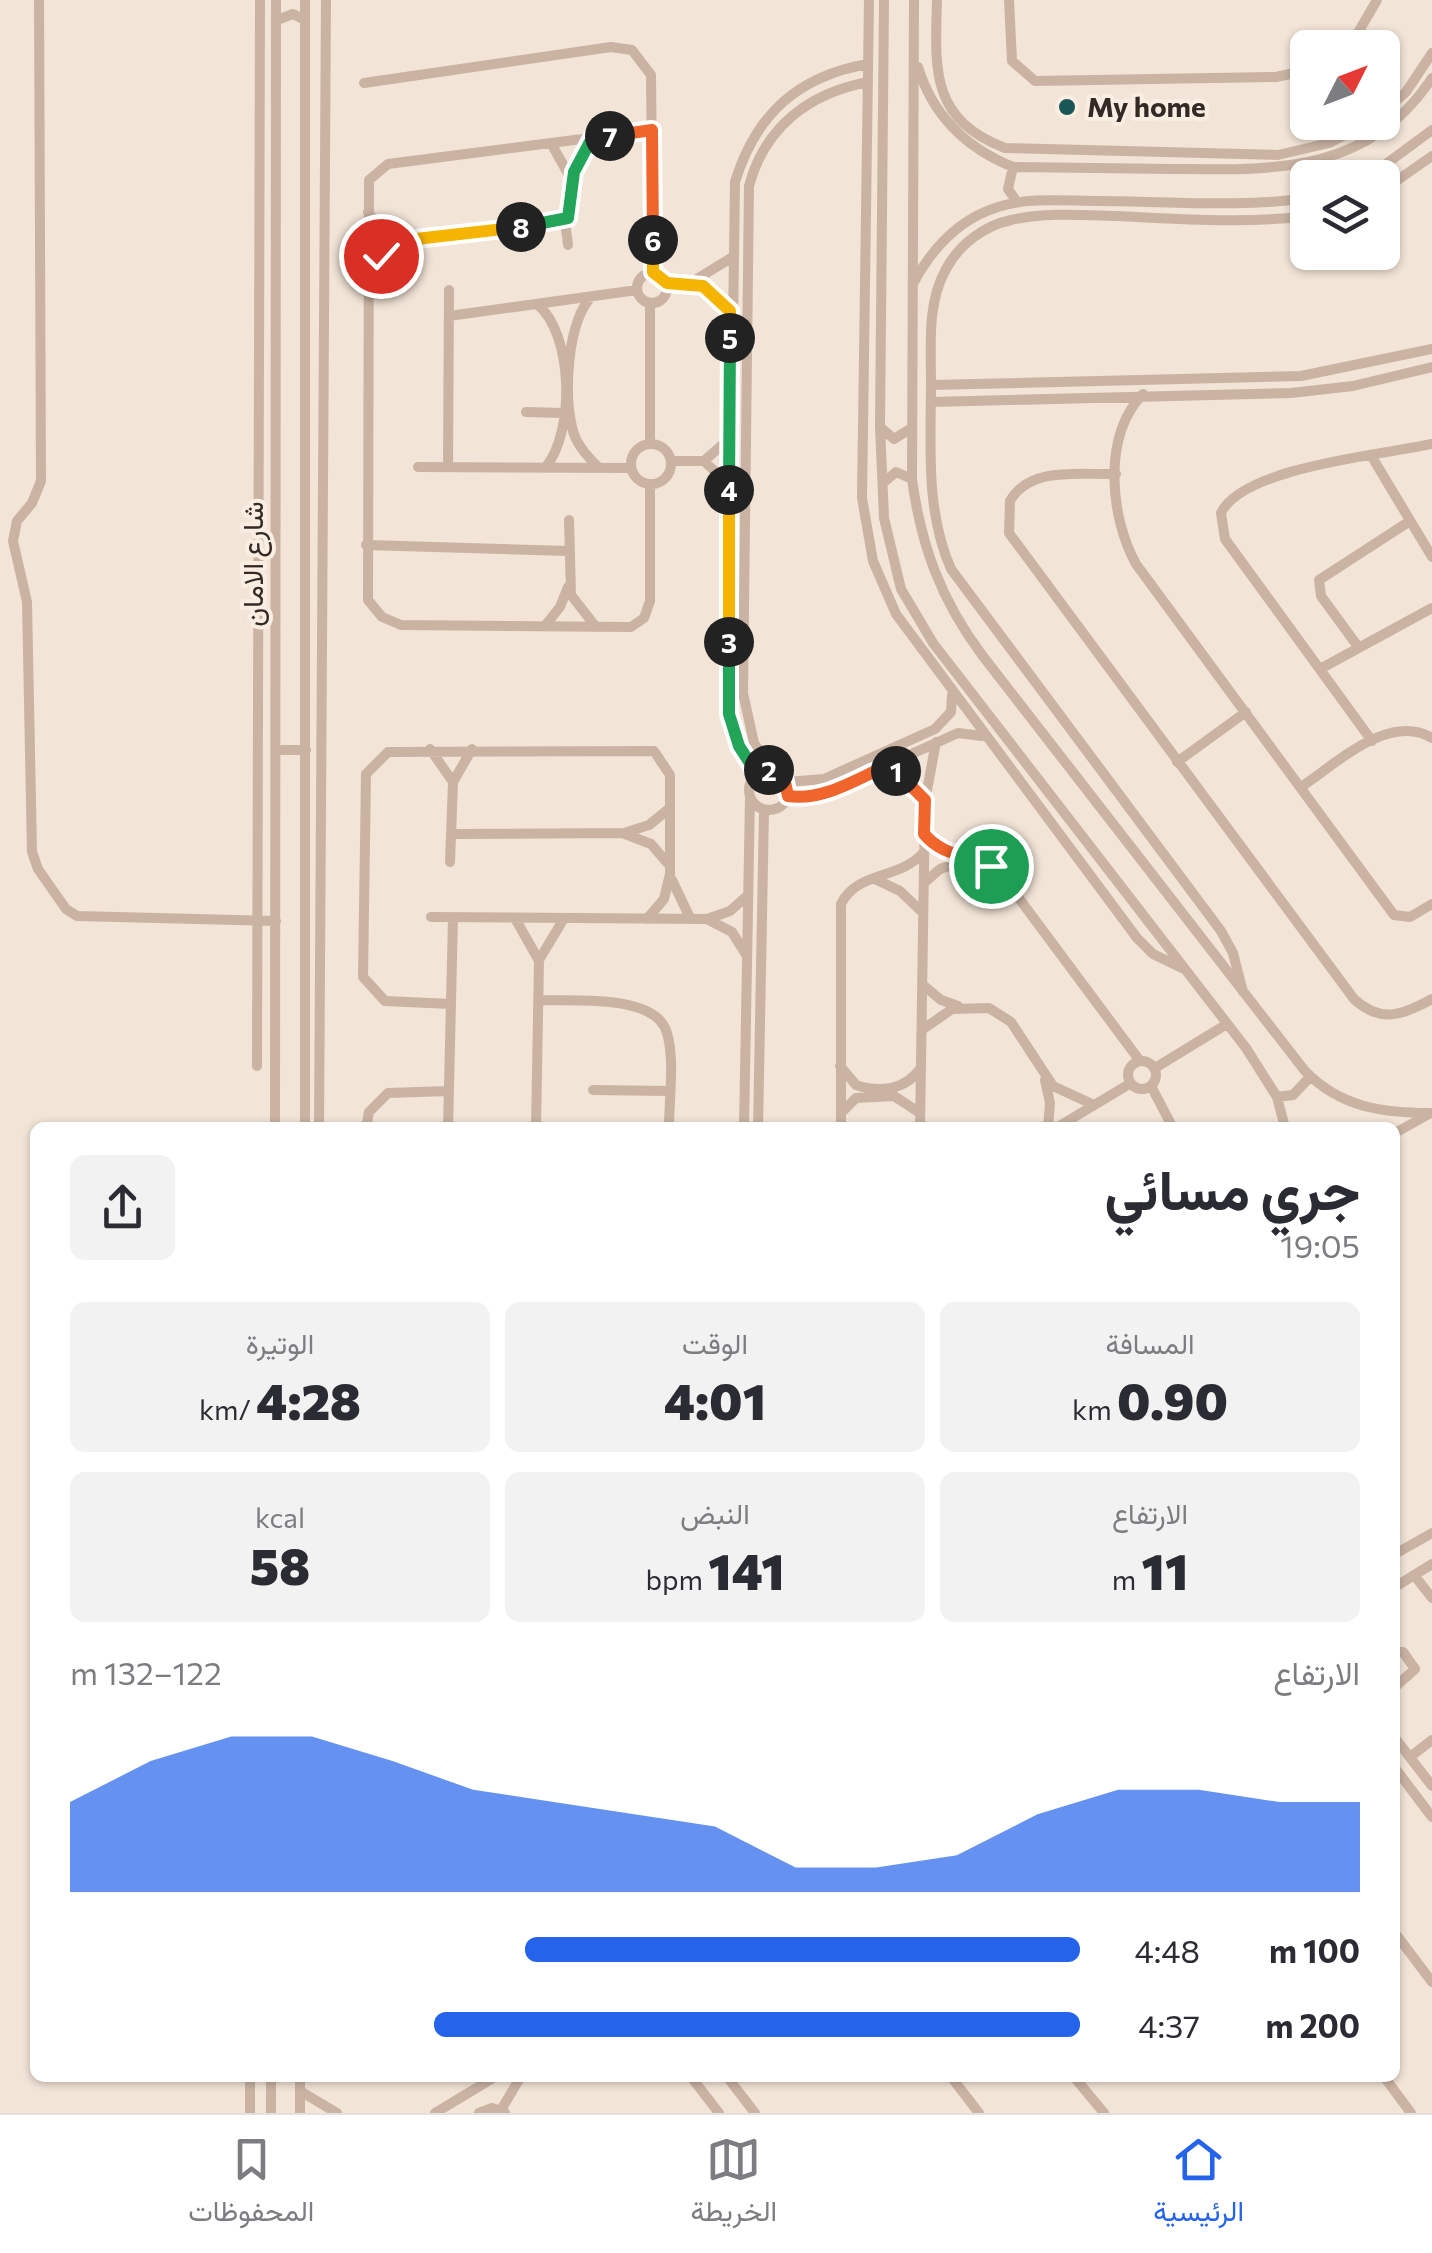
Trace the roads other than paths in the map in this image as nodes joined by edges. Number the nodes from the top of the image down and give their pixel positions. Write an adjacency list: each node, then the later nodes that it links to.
1 (39, 0): 158 (street)
2 (260, 0): 56 (street)
3 (276, 0): 12 (street, شارع الامان)
4 (305, 0): 13 (street, شارع الامان)
5 (326, 0): 32 (street)
6 (869, 0): 17 (street)
7 (884, 0): 37 (street)
8 (914, 0): 15 (street)
9 (937, 0): 28 (street)
10 (1009, 0): 18 (street)
11 (1377, 0): 14 (street)
12 (276, 20): 13 (street); 57 (street, شارع الامان)
13 (305, 20): 31 (street, شارع الامان)
14 (1360, 30)
15 (914, 48): 34 (street); 61 (street)
16 (1432, 53): 22 (street)
17 (868, 64): 20 (street); 54 (street)
18 (1290, 74)
19 (1432, 78): 35 (street)
20 (868, 82): 36 (street); 129 (street)
21 (364, 83): 23 (street)
22 (1400, 98)
23 (652, 130): 25 (street); 58 (street)
24 (1432, 130): 29 (street)
25 (592, 138): 27 (street); 40 (street)
26 (1336, 140): 28 (street)
27 (552, 143): 40 (street); 46 (street)
28 (1059, 150): 35 (street)
29 (1401, 156): 33 (street); 38 (street)
30 (1432, 156): 38 (street)
31 (304, 158): 32 (street); 115 (street, شارع الامان)
32 (325, 158): 116 (street)
33 (1395, 160)
34 (1013, 167): 35 (street); 44 (street)
35 (1059, 168)
36 (867, 169): 37 (street); 113 (street)
37 (882, 170): 82 (street)
38 (1413, 172): 39 (street)
39 (1400, 180)
40 (572, 185): 51 (street)
41 (1073, 201): 42 (street); 44 (street); 47 (street)
42 (1178, 201): 45 (street); 49 (street)
43 (1290, 201): 45 (street)
44 (1017, 202): 61 (street)
45 (1282, 202): 50 (street)
46 (367, 212): 52 (street); 55 (street)
47 (1074, 215): 49 (street); 72 (street)
48 (1290, 218): 50 (street)
49 (1179, 219): 50 (street)
50 (1284, 219)
51 (565, 220): 52 (street); 53 (street)
52 (416, 239): 55 (street)
53 (568, 245)
54 (731, 258): 59 (street); 67 (street)
55 (367, 269): 102 (street)
56 (259, 272): 57 (street); 80 (street)
57 (275, 272): 81 (street, شارع الامان)
58 (653, 272): 60 (street); 63 (street)
59 (691, 282): 60 (street); 67 (street)
60 (667, 283): 65 (street)
61 (914, 283): 83 (street)
62 (448, 290): 68 (street)
63 (637, 290): 64 (street); 65 (street)
64 (592, 296): 66 (street); 93 (street)
65 (650, 303): 85 (street)
66 (538, 304): 68 (street); 78 (street)
67 (730, 311): 84 (street)
68 (449, 316): 91 (street)
69 (1432, 349): 71 (street)
70 (1432, 367): 73 (street)
71 (1216, 377): 72 (street); 73 (street)
72 (931, 385): 76 (street)
73 (1216, 393): 74 (street)
74 (1143, 394): 75 (street); 79 (street)
75 (1109, 395): 76 (street); 79 (street)
76 (930, 402): 166 (street)
77 (526, 412): 78 (street)
78 (564, 413): 92 (street)
79 (1125, 418): 95 (street)
80 (259, 426): 81 (street); 107 (street)
81 (275, 426): 106 (street, شارع الامان)
82 (880, 426): 83 (street); 97 (street)
83 (910, 429): 96 (street)
84 (730, 438): 88 (street); 99 (street)
85 (650, 444): 89 (street); 94 (street)
86 (1432, 444): 87 (street)
87 (1372, 457): 101 (street); 114 (street)
88 (704, 460): 89 (street); 99 (street)
89 (671, 461): 98 (street)
90 (418, 467): 91 (street)
91 (448, 467): 92 (street)
92 (545, 468): 93 (street)
93 (599, 468): 94 (street)
94 (631, 468): 98 (street)
95 (1116, 474): 118 (street); 127 (street)
96 (912, 479): 97 (street); 166 (street)
97 (883, 483): 111 (street)
98 (650, 484): 110 (street)
99 (730, 486): 130 (street)
100 (569, 520): 103 (street)
101 (1410, 521): 104 (street); 112 (street)
102 (366, 546): 103 (street); 109 (street)
103 (569, 551): 105 (street)
104 (1432, 558)
105 (569, 582): 109 (street); 110 (street)
106 (276, 586): 107 (street); 125 (street, شارع الامان)
107 (259, 587): 158 (street)
108 (1432, 608): 112 (street)
109 (544, 627): 110 (street)
110 (597, 628)
111 (933, 643): 113 (street); 134 (street)
112 (1358, 648): 114 (street)
113 (922, 652): 117 (street)
114 (1320, 669): 121 (street)
115 (307, 681): 116 (street); 126 (street, شارع الامان)
116 (322, 681): 172 (street)
117 (952, 694): 119 (street); 132 (street)
118 (1246, 712): 127 (street); 133 (street)
119 (983, 736): 122 (street); 138 (street)
120 (1432, 738): 121 (street)
121 (1372, 741): 133 (street)
122 (936, 742): 128 (street); 137 (street)
123 (430, 749): 124 (street); 131 (street); 169 (street)
124 (472, 749): 131 (street); 139 (street)
125 (276, 750): 126 (street); 161 (street, شارع الامان)
126 (306, 750): 171 (street, شارع الامان)
127 (1177, 762): 167 (street)
128 (886, 766): 135 (street); 137 (street)
129 (773, 771): 130 (street); 132 (street)
130 (757, 774): 136 (street)
131 (453, 782): 141 (street)
132 (787, 782): 135 (street)
133 (1301, 787): 151 (street)
134 (1046, 790): 138 (street); 164 (street)
135 (788, 796): 140 (street)
136 (750, 798): 140 (street); 150 (street)
137 (925, 800): 143 (street)
138 (1034, 800): 164 (street)
139 (670, 808): 142 (street); 147 (street)
140 (764, 810): 200 (street)
141 (452, 834): 142 (street); 146 (street)
142 (624, 834): 147 (street)
143 (924, 834): 144 (street); 145 (street)
144 (924, 852): 148 (street); 149 (street)
145 (971, 859): 149 (street); 175 (street)
146 (450, 862)
147 (670, 870): 155 (street); 156 (street)
148 (872, 878): 152 (street); 177 (street)
149 (924, 882): 152 (street)
150 (748, 895): 157 (street); 162 (street)
151 (1432, 904)
152 (923, 913): 165 (street)
153 (430, 918): 154 (street)
154 (453, 918): 159 (street); 169 (street)
155 (690, 918): 156 (street); 157 (street)
156 (647, 919): 160 (street)
157 (706, 919): 162 (street)
158 (258, 920): 161 (street); 176 (street)
159 (516, 920): 160 (street); 163 (street)
160 (563, 920): 163 (street)
161 (276, 921): 192 (street, شارع الامان)
162 (747, 956): 199 (street)
163 (538, 960): 168 (street)
164 (1185, 969): 173 (street)
165 (922, 984): 170 (street); 174 (street)
166 (1244, 996): 181 (street)
167 (1432, 998)
168 (538, 1000): 186 (street); 197 (street)
169 (451, 1004): 185 (street)
170 (964, 1007): 174 (street); 180 (street)
171 (306, 1018): 172 (street); 193 (street, شارع الامان)
172 (320, 1020): 194 (street)
173 (1227, 1024): 179 (street); 187 (street)
174 (922, 1030): 178 (street)
175 (1140, 1061): 179 (street); 182 (street)
176 (257, 1066)
177 (840, 1066): 178 (street); 191 (street)
178 (921, 1068): 190 (street)
179 (1154, 1068): 183 (street)
180 (1043, 1075): 188 (street); 203 (street)
181 (1310, 1077): 187 (street); 189 (street)
182 (1131, 1082): 183 (street); 188 (street)
183 (1151, 1086): 205 (street)
184 (593, 1090): 186 (street)
185 (449, 1091): 195 (street); 196 (street)
186 (669, 1091): 198 (street)
187 (1277, 1097): 206 (street)
188 (1094, 1105): 204 (street)
189 (1431, 1112): 207 (street)
190 (920, 1113): 191 (street); 202 (street)
191 (841, 1114): 201 (street)
192 (276, 1122)
193 (306, 1122)
194 (319, 1122)
195 (367, 1122)
196 (448, 1122)
197 (536, 1122)
198 (670, 1122)
199 (744, 1122)
200 (758, 1122)
201 (841, 1122)
202 (920, 1122)
203 (1052, 1122)
204 (1063, 1122)
205 (1170, 1122)
206 (1283, 1122)
207 (1400, 1130)
208 (1432, 1533): 209 (street)
209 (1400, 1551)
210 (1432, 1564): 211 (street)
211 (1414, 1575): 212 (street); 213 (street)
212 (1400, 1584)
213 (1432, 1598)
214 (1400, 1652): 215 (street)
215 (1400, 1684)
216 (1432, 1740): 218 (street)
217 (1400, 1744): 218 (street)
218 (1410, 1757): 220 (street)
219 (1400, 1775): 221 (street)
220 (1432, 1786)
221 (1432, 1817)
222 (1400, 1940): 223 (street)
223 (1432, 1982)
224 (250, 2082): 236 (street)
225 (271, 2082): 237 (street)
226 (300, 2082): 234 (street)
227 (486, 2082): 240 (street)
228 (518, 2082): 235 (street)
229 (696, 2082): 242 (street)
230 (731, 2082): 243 (street)
231 (955, 2082): 244 (street)
232 (1080, 2082): 245 (street)
233 (1388, 2082): 246 (street)
234 (300, 2091): 238 (street); 239 (street)
235 (503, 2111): 241 (street)
236 (250, 2113)
237 (271, 2113)
238 (300, 2113)
239 (337, 2113)
240 (435, 2113)
241 (479, 2113)
242 (720, 2113)
243 (755, 2113)
244 (979, 2113)
245 (1104, 2113)
246 (1412, 2113)

